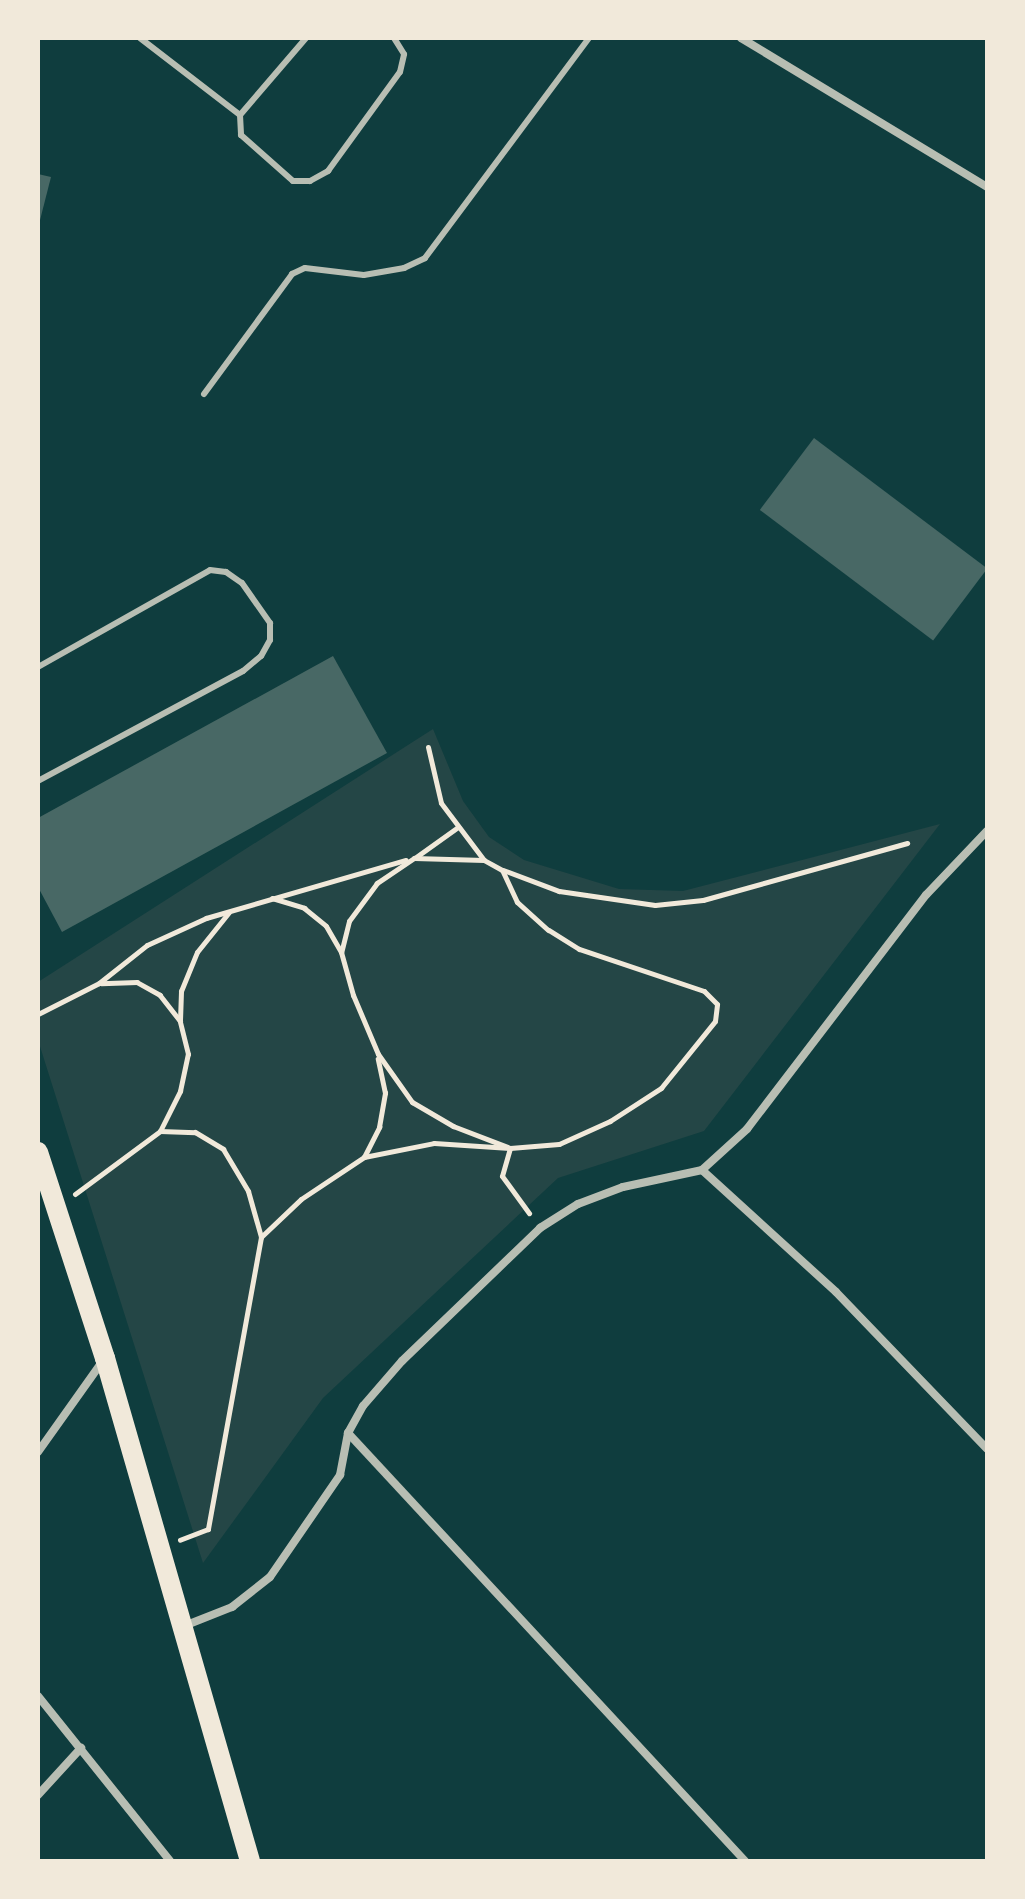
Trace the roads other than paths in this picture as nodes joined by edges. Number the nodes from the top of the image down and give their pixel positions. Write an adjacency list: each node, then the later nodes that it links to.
1 (140, 38): 6 (lane)
2 (306, 38): 6 (lane)
3 (394, 38): 6 (lane)
4 (589, 38): 8 (lane)
5 (741, 38): 7 (street)
6 (240, 115)
7 (987, 187)
8 (204, 394)
9 (38, 667): 10 (lane)
10 (38, 781)
11 (987, 831): 13 (street)
12 (38, 1152): 14 (main road)
13 (702, 1170): 15 (street); 16 (street)
14 (105, 1358): 17 (street); 18 (main road)
15 (348, 1433): 18 (street); 24 (street)
16 (987, 1449)
17 (38, 1452)
18 (182, 1627): 23 (main road)
19 (38, 1696): 20 (street)
20 (81, 1748): 21 (street); 22 (street)
21 (38, 1795)
22 (170, 1861)
23 (250, 1861)
24 (745, 1861)

